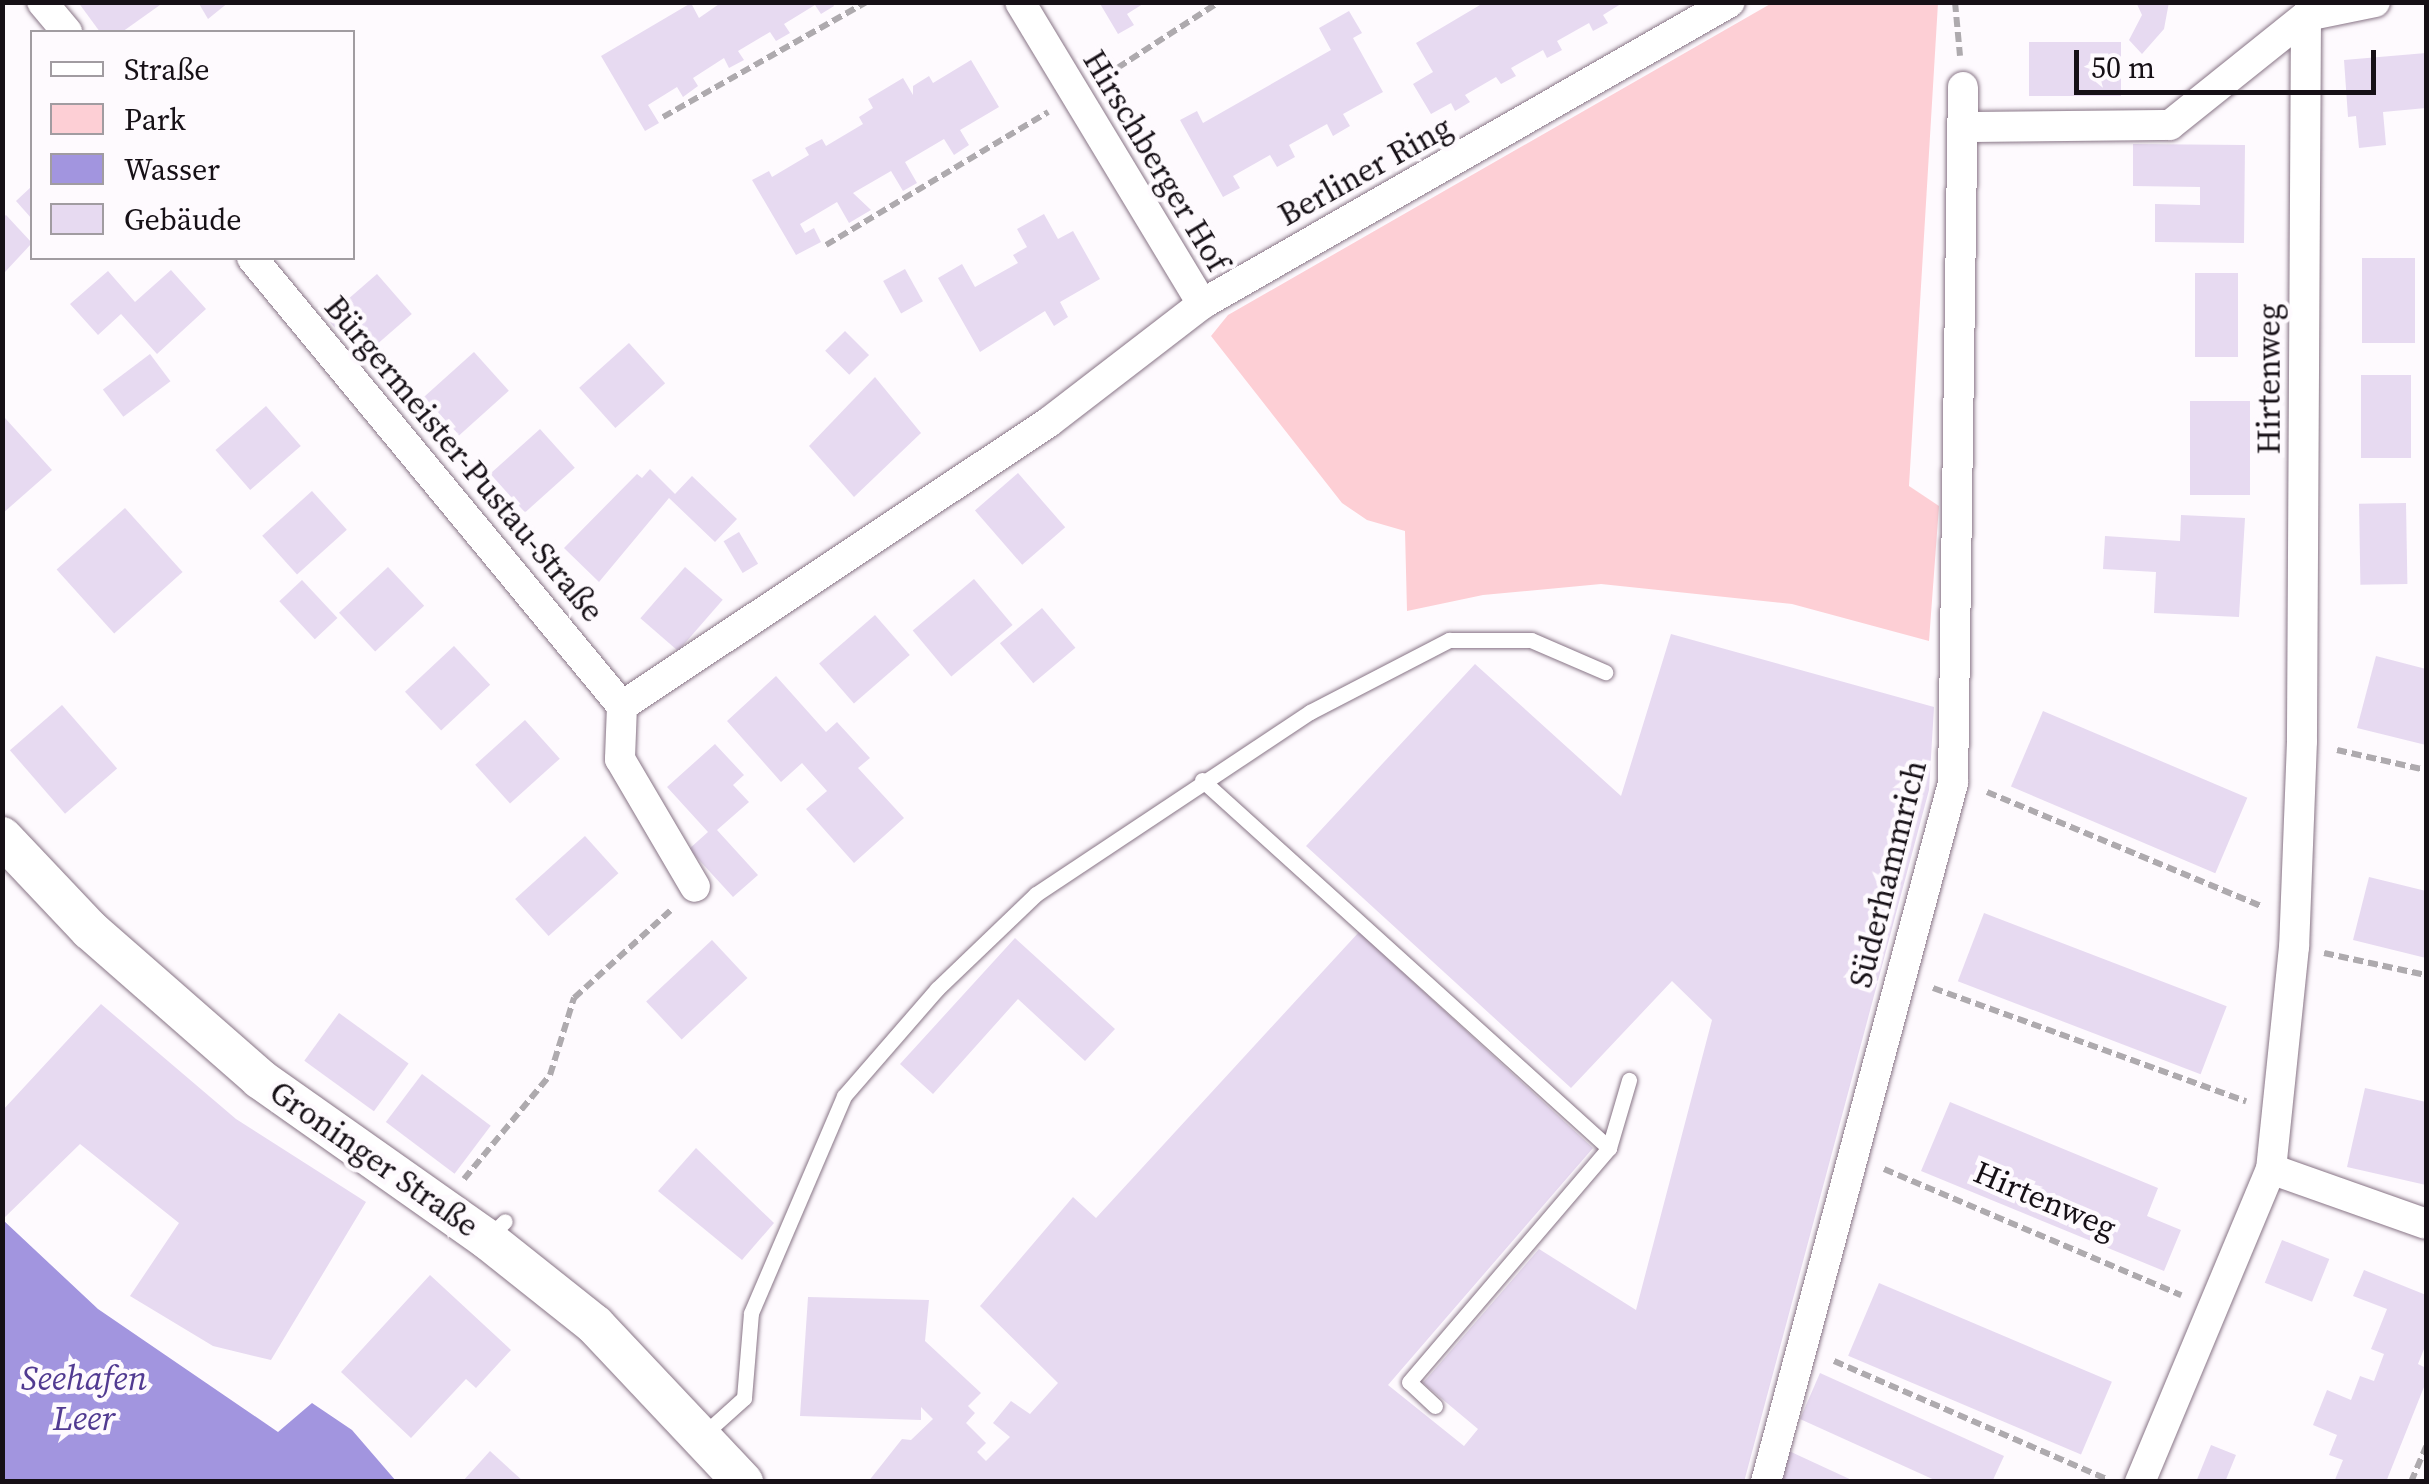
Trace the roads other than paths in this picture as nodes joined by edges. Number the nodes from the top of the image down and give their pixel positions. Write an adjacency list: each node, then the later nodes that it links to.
1 (42, 2): 6 (street)
2 (1020, 2): 10 (street, Hirschberger Hof)
3 (1730, 2): 10 (street, Berliner Ring)
4 (2375, 2): 5 (street)
5 (2306, 16): 8 (street); 18 (street, Hirtenweg)
6 (64, 30)
7 (1963, 88): 8 (street, Süderhammrich)
8 (1964, 127): 23 (street, Süderhammrich)
9 (254, 260): 12 (street, Bürgermeister-Pustau-Straße)
10 (1202, 304): 12 (street, Berliner Ring)
11 (1605, 672): 13 (lane)
12 (622, 706): 15 (street)
13 (1202, 780): 17 (lane); 21 (lane)
14 (2, 837): 21 (street, Groninger Straße)
15 (695, 888)
16 (1629, 1080): 17 (lane)
17 (1608, 1148): 20 (lane)
18 (2271, 1169): 19 (street); 24 (street, Hirtenweg)
19 (2426, 1224)
20 (1435, 1406)
21 (704, 1434): 22 (street, Groninger Straße)
22 (743, 1482)
23 (1766, 1482)
24 (2140, 1482)

